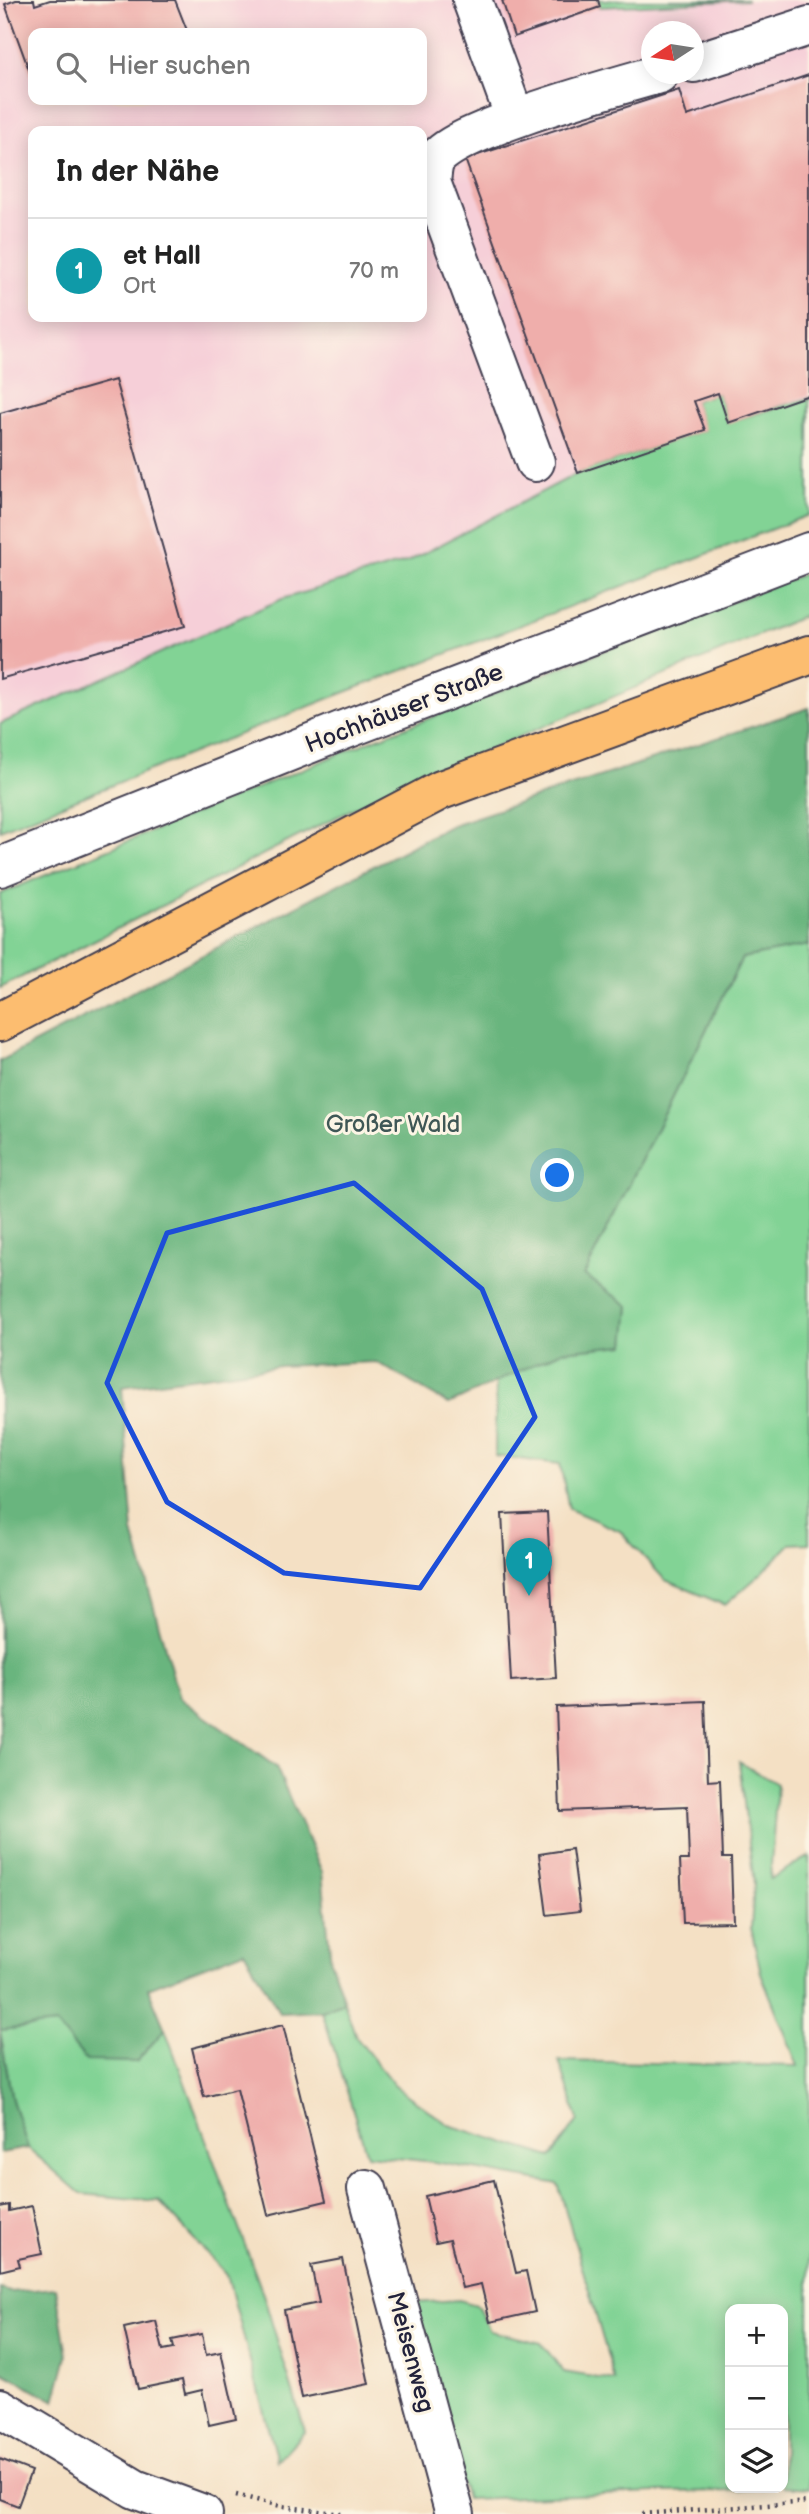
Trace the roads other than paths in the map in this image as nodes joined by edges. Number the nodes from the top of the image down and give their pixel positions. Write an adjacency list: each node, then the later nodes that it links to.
1 (472, 0): 5 (street)
2 (809, 26): 3 (street)
3 (704, 59)
4 (641, 80): 5 (street)
5 (515, 118): 6 (street)
6 (536, 462)
7 (809, 552): 9 (street, Hochhäuser Straße)
8 (809, 654): 10 (highway)
9 (0, 867)
10 (0, 1022)
11 (367, 2189): 14 (street, Meisenweg)
12 (0, 2408): 13 (street)
13 (203, 2514)
14 (456, 2514)

